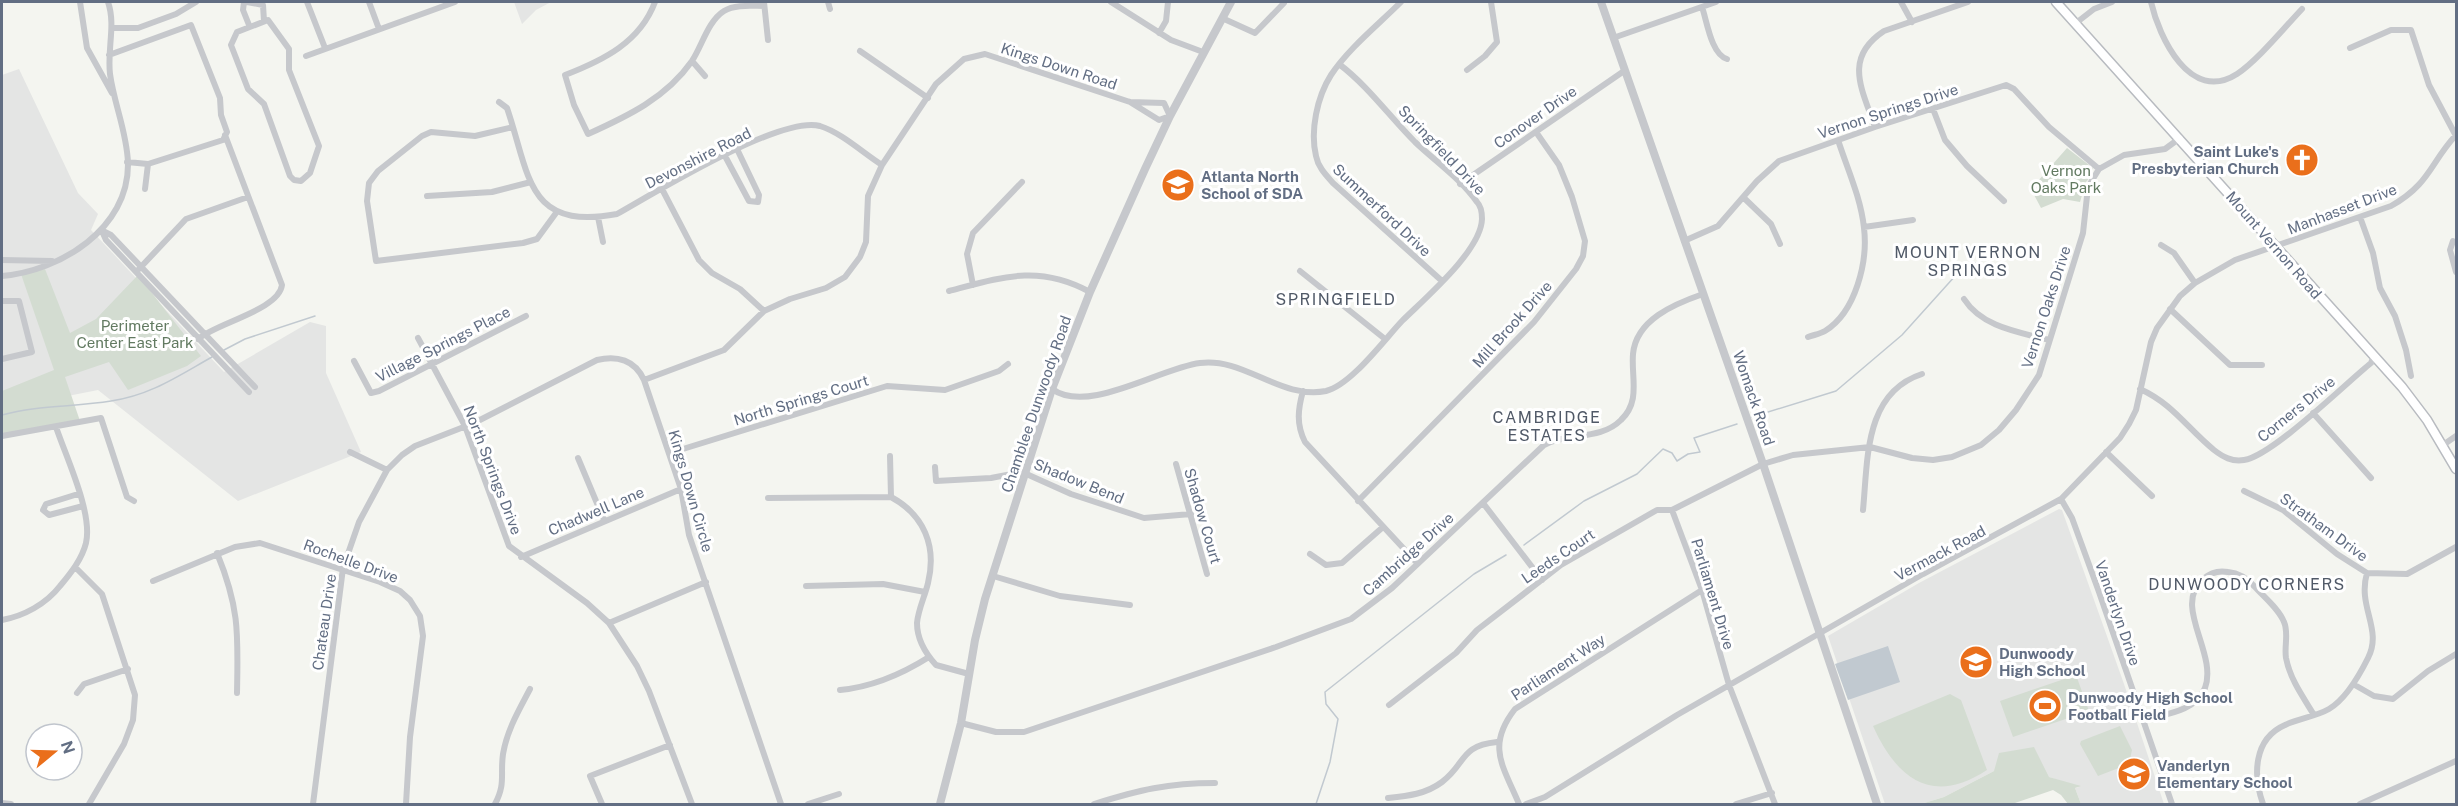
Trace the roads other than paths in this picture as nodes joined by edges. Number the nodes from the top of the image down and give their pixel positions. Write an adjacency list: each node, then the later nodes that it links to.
1 (80, 2): 49 (street)
2 (108, 2): 32 (street)
3 (195, 2): 32 (street)
4 (246, 2): 28 (street); 31 (street)
5 (307, 2): 37 (street)
6 (369, 2): 33 (street)
7 (455, 2): 33 (street)
8 (655, 2): 44 (street)
9 (828, 2): 25 (street)
10 (1111, 2): 34 (street)
11 (1168, 2): 34 (street)
12 (1232, 2): 27 (street, Chamblee Dunwoody Road)
13 (1401, 2): 45 (street, Summerford Drive)
14 (1491, 2): 46 (street)
15 (1601, 2): 35 (street, Womack Road)
16 (1716, 2): 24 (street)
17 (1901, 2): 29 (street)
18 (1968, 2): 29 (street)
19 (2056, 2): 30 (main road, Mount Vernon Road)
20 (2112, 2): 30 (street)
21 (2151, 2): 26 (street)
22 (1284, 3): 27 (street)
23 (764, 4): 36 (street); 44 (street)
24 (1702, 7): 35 (street); 43 (street)
25 (830, 9)
26 (2302, 9)
27 (1222, 18): 40 (street, Chamblee Dunwoody Road)
28 (264, 21): 31 (street); 31 (street)
29 (1912, 22): 56 (street)
30 (2076, 23): 60 (main road, Mount Vernon Road)
31 (249, 25)
32 (112, 28): 41 (street)
33 (379, 29): 37 (street)
34 (1159, 33): 40 (street)
35 (1613, 38): 47 (street, Womack Road)
36 (768, 40)
37 (325, 48): 42 (street)
38 (2350, 48): 59 (street)
39 (860, 51): 50 (street)
40 (1203, 52): 54 (street, Chamblee Dunwoody Road)
41 (109, 55): 49 (street); 58 (street)
42 (306, 56)
43 (1727, 58)
44 (692, 61): 48 (street)
45 (1339, 64): 70 (street, Springfield Drive); 95 (street, Summerford Drive)
46 (1467, 70)
47 (1624, 71): 57 (street, Conover Drive); 83 (street, Womack Road)
48 (705, 76)
49 (115, 98): 64 (street)
50 (928, 98): 52 (street, Kings Down Road); 66 (street, Kings Down Road)
51 (499, 102): 55 (street)
52 (1130, 102): 54 (street, Kings Down Road); 54 (street, Kings Down Road)
53 (1933, 109): 56 (street, Vernon Springs Drive); 67 (street, Vernon Springs Drive); 76 (street)
54 (1170, 116): 99 (street, Chamblee Dunwoody Road)
55 (513, 127): 68 (street); 77 (street)
56 (1875, 127): 61 (street, Vernon Springs Drive)
57 (1536, 132): 70 (street, Conover Drive); 153 (street, Mill Brook Drive)
58 (225, 135): 65 (street); 74 (street)
59 (2456, 135): 79 (street, Manhasset Drive)
60 (2180, 138): 67 (street); 88 (main road, Mount Vernon Road)
61 (1838, 140): 75 (street, Vernon Springs Drive); 81 (street)
62 (737, 149): 63 (street, Devonshire Road); 63 (street); 66 (street, Devonshire Road)
63 (725, 156): 72 (street, Devonshire Road)
64 (128, 162): 65 (street); 82 (street)
65 (148, 164): 71 (street)
66 (882, 165): 104 (street, Kings Down Road)
67 (2099, 169): 111 (street, Vernon Oaks Drive)
68 (531, 182): 73 (street); 77 (street)
69 (1022, 182): 97 (street)
70 (1460, 184): 95 (street, Springfield Drive)
71 (145, 189)
72 (662, 189): 78 (street, Devonshire Road); 104 (street)
73 (427, 196)
74 (248, 197): 91 (street); 106 (street)
75 (1744, 198): 83 (street, Vernon Springs Drive); 86 (street)
76 (2004, 201)
77 (556, 213): 78 (street, Devonshire Road)
78 (597, 217): 85 (street)
79 (2360, 217): 88 (street, Manhasset Drive); 119 (street)
80 (1913, 220): 81 (street)
81 (1864, 227): 107 (street)
82 (101, 230): 90 (street); 91 (street)
83 (1684, 240): 100 (street, Womack Road)
84 (2452, 241): 93 (street)
85 (603, 242)
86 (1780, 244)
87 (2162, 245): 96 (street)
88 (2277, 246): 96 (street, Vermack Road); 112 (main road, Mount Vernon Road)
89 (2, 260): 90 (street)
90 (52, 261): 94 (street)
91 (139, 270): 106 (street); 109 (street)
92 (1300, 271): 110 (street)
93 (2457, 272)
94 (2, 276)
95 (1442, 281): 110 (street, Springfield Drive)
96 (2195, 283): 103 (street, Vermack Road)
97 (972, 285): 98 (street); 99 (street)
98 (949, 291)
99 (1090, 292): 122 (street, Chamblee Dunwoody Road)
100 (1703, 294): 139 (street, Womack Road); 154 (street, Cambridge Drive)
101 (1964, 299): 111 (street)
102 (2, 301): 113 (street)
103 (2170, 309): 117 (street); 123 (street, Vermack Road)
104 (764, 311): 120 (street, Kings Down Road)
105 (525, 316): 116 (street, Village Springs Place)
106 (204, 333): 109 (street); 121 (street)
107 (1808, 337)
108 (418, 338): 116 (street, North Springs Drive)
109 (198, 339): 125 (street)
110 (1384, 339): 124 (street, Springfield Drive)
111 (2049, 340): 132 (street, Vernon Oaks Drive)
112 (2374, 356): 126 (street, Corners Drive); 131 (main road, Mount Vernon Road)
113 (2, 359)
114 (354, 361): 116 (street, Village Springs Place)
115 (1008, 364): 135 (street, North Springs Court)
116 (434, 365): 127 (street, North Springs Drive)
117 (2262, 365)
118 (1922, 374): 132 (street)
119 (2411, 376)
120 (644, 380): 127 (street, Kings Down Circle); 135 (street, Kings Down Circle)
121 (255, 387)
122 (1052, 389): 124 (street, Springfield Drive); 143 (street, Chamblee Dunwoody Road)
123 (2140, 389): 126 (street, Corners Drive); 134 (street, Vermack Road)
124 (1302, 391): 153 (street)
125 (249, 392)
126 (2313, 413): 144 (street)
127 (465, 426): 141 (street, Chateau Drive); 164 (street, North Springs Drive)
128 (56, 427): 129 (street); 147 (street); 152 (street)
129 (2, 436)
130 (2457, 436): 131 (street)
131 (2443, 445): 142 (main road, Mount Vernon Road)
132 (1870, 447): 139 (street, Vernon Oaks Drive); 157 (street)
133 (350, 452): 141 (street)
134 (2106, 452): 148 (street); 151 (street, Vermack Road)
135 (670, 453): 145 (street, Kings Down Circle)
136 (890, 456): 149 (street)
137 (578, 458): 159 (street)
138 (1176, 464): 158 (street, Shadow Court)
139 (1762, 464): 156 (street, Leeds Court); 180 (street, Womack Road)
140 (935, 467): 143 (street, Shadow Bend)
141 (387, 470): 167 (street, Chateau Drive)
142 (2457, 470)
143 (1026, 474): 158 (street, Shadow Bend); 170 (street, Chamblee Dunwoody Road)
144 (2371, 478)
145 (681, 489): 159 (street, Chadwell Lane); 173 (street, Kings Down Circle)
146 (2244, 492): 168 (street, Stratham Drive)
147 (78, 494): 155 (street); 155 (street)
148 (2152, 496)
149 (891, 497): 150 (street); 176 (street)
150 (768, 498)
151 (2061, 500): 180 (street, Vermack Road); 193 (street, Vanderlyn Drive)
152 (134, 501)
153 (1358, 501): 160 (street)
154 (1483, 503): 165 (street, Cambridge Drive); 171 (street)
155 (82, 506): 166 (street)
156 (1672, 510): 171 (street, Leeds Court); 175 (street, Parliament Drive)
157 (1863, 510)
158 (1191, 514): 169 (street, Shadow Court)
159 (604, 520): 164 (street, Chadwell Lane)
160 (1383, 527): 163 (street); 165 (street)
161 (2457, 547): 168 (street, Stratham Drive)
162 (217, 554): 167 (street, Rochelle Drive); 172 (street, Rochelle Drive); 190 (street)
163 (1311, 554)
164 (521, 557): 179 (street, North Springs Drive)
165 (1417, 563): 194 (street, Cambridge Drive)
166 (75, 567): 178 (street); 183 (street)
167 (343, 568): 205 (street, Chateau Drive); 206 (street, Rochelle Drive)
168 (2367, 573): 185 (street)
169 (1207, 574)
170 (993, 576): 177 (street); 184 (street, Chamblee Dunwoody Road)
171 (1542, 580): 191 (street, Leeds Court)
172 (153, 581)
173 (706, 582): 179 (street); 210 (street, Kings Down Circle)
174 (807, 586): 176 (street)
175 (1702, 590): 186 (street, Parliament Drive); 195 (street, Parliament Way)
176 (925, 592): 182 (street)
177 (1130, 605)
178 (2, 620)
179 (609, 623): 196 (street, North Springs Drive)
180 (1821, 634): 186 (street, Vermack Road); 218 (street, Womack Road)
181 (2457, 654): 185 (street)
182 (929, 657): 184 (street); 188 (street)
183 (128, 669): 189 (street); 204 (street)
184 (969, 674): 194 (street, Chamblee Dunwoody Road)
185 (2353, 684): 192 (street)
186 (1729, 685): 199 (street, Parliament Drive); 215 (street, Vermack Road)
187 (530, 689): 207 (street)
188 (840, 690)
189 (77, 693)
190 (237, 693)
191 (1389, 705)
192 (2314, 715): 193 (street); 220 (street)
193 (2143, 720): 219 (street, Vanderlyn Drive)
194 (961, 723): 212 (street, Chamblee Dunwoody Road)
195 (1497, 742): 201 (street); 214 (street)
196 (670, 745): 208 (street); 209 (street, North Springs Drive)
197 (2457, 761): 221 (street)
198 (1215, 783): 213 (street)
199 (1773, 793): 216 (street); 217 (street, Parliament Drive)
200 (839, 794): 211 (street)
201 (1388, 798)
202 (2, 804): 203 (street)
203 (11, 804)
204 (89, 804)
205 (313, 804)
206 (406, 804)
207 (495, 804)
208 (602, 804)
209 (692, 804)
210 (781, 804)
211 (808, 804)
212 (940, 804)
213 (1094, 804)
214 (1519, 804)
215 (1527, 804)
216 (1736, 804)
217 (1775, 804)
218 (1877, 804)
219 (2172, 804)
220 (2263, 804)
221 (2360, 804)

